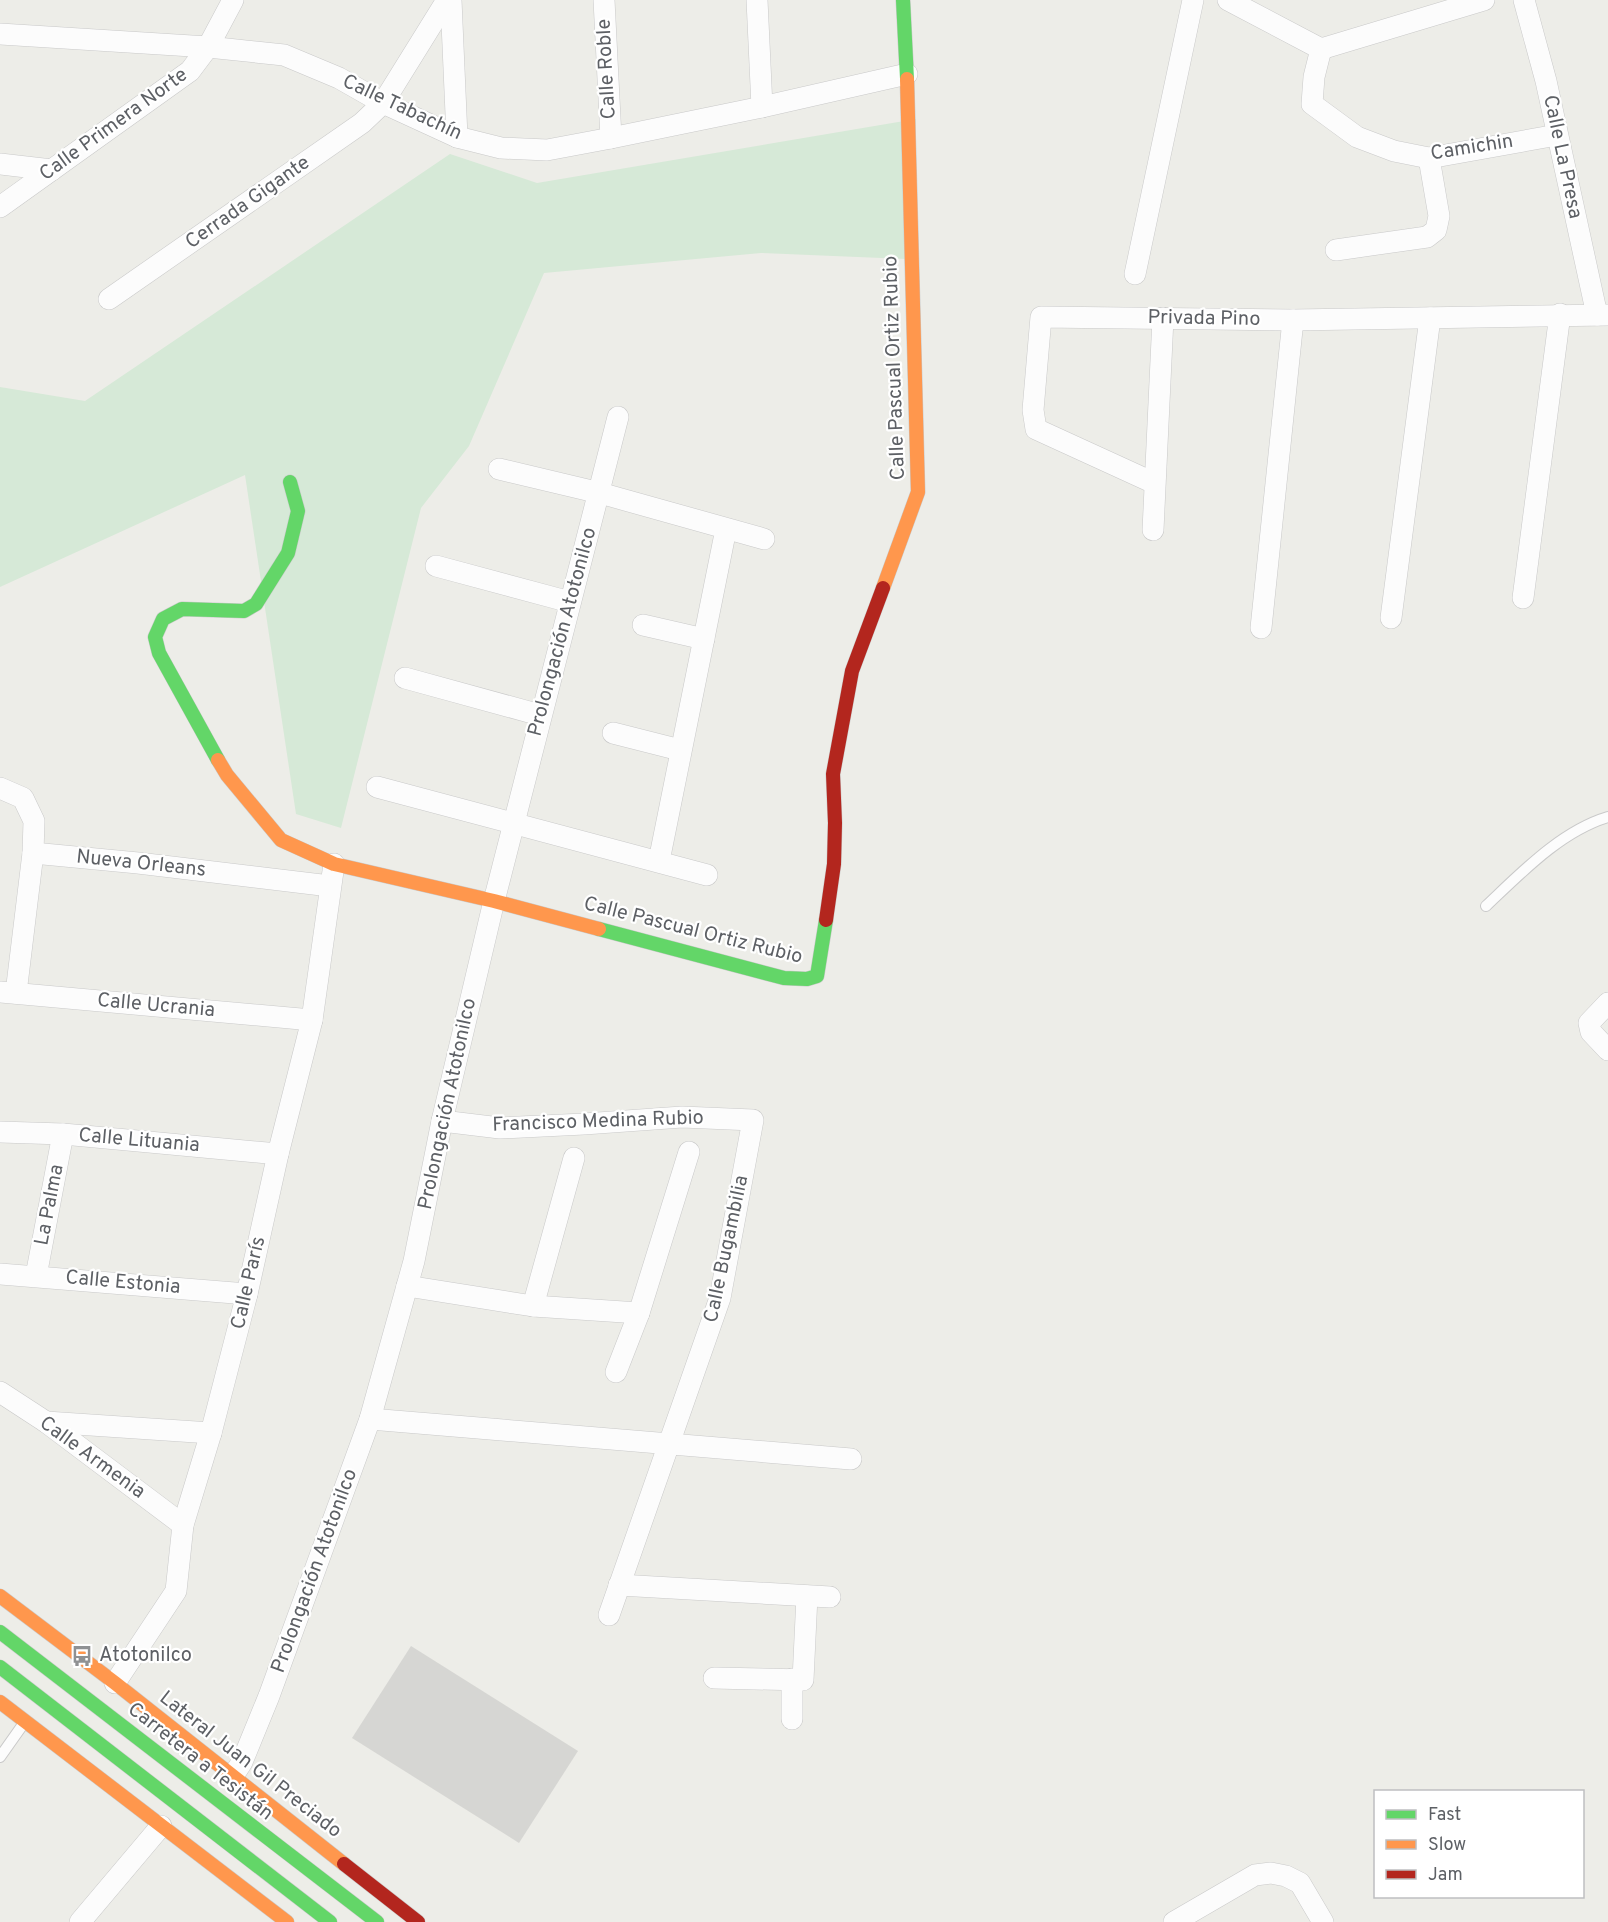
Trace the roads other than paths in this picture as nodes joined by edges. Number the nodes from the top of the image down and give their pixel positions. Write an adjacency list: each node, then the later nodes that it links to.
1 (233, 0): 11 (street, Calle Primera Norte)
2 (449, 0): 14 (street, Cerrada Gigante); 17 (street)
3 (604, 0): 18 (street, Calle Roble)
4 (757, 0): 15 (street)
5 (903, 0): 13 (street)
6 (1192, 0): 24 (street)
7 (1484, 0): 12 (street)
8 (1524, 0): 16 (street, Calle La Presa)
9 (1233, 1): 12 (street)
10 (0, 34): 11 (street, Calle Tabachín)
11 (208, 47): 14 (street, Calle Tabachín); 21 (street, Calle Primera Norte)
12 (1321, 49): 19 (street, Camichin)
13 (907, 74): 15 (street, Calle Tabachín); 59 (street, Calle Pascual Ortiz Rubio)
14 (383, 103): 17 (street, Calle Tabachín); 25 (street, Cerrada Gigante)
15 (762, 107): 18 (street, Calle Tabachín)
16 (1557, 135): 19 (street, Camichin); 27 (street, Calle La Presa)
17 (457, 137): 18 (street, Calle Tabachín)
18 (611, 138)
19 (1429, 158): 23 (street)
20 (0, 164): 21 (street)
21 (52, 170): 22 (street, Calle Primera Norte)
22 (0, 207)
23 (1336, 250)
24 (1135, 274)
25 (109, 299)
26 (1560, 315): 27 (street, Privada Pino); 29 (street, Privada Pino); 40 (street)
27 (1603, 315)
28 (1162, 318): 30 (street, Privada Pino); 34 (street); 34 (street, Privada Pino)
29 (1430, 318): 30 (street, Privada Pino); 42 (street)
30 (1293, 320): 44 (street)
31 (618, 417): 35 (street, Prolongación Atotonilco)
32 (499, 469): 35 (street)
33 (290, 482): 56 (street, Calle Pascual Ortiz Rubio)
34 (1154, 483): 37 (street)
35 (600, 494): 36 (street); 41 (street, Prolongación Atotonilco)
36 (726, 529): 38 (street); 45 (street)
37 (1154, 530)
38 (764, 539)
39 (436, 566): 41 (street)
40 (1523, 598)
41 (570, 602): 47 (street, Prolongación Atotonilco)
42 (1391, 618)
43 (643, 625): 45 (street)
44 (1261, 628)
45 (704, 639): 49 (street)
46 (405, 678): 47 (street)
47 (540, 715): 53 (street, Prolongación Atotonilco)
48 (613, 733): 49 (street)
49 (680, 750): 55 (street)
50 (377, 787): 53 (street)
51 (0, 788): 54 (street)
52 (1608, 818): 60 (lane)
53 (513, 824): 55 (street); 59 (street, Prolongación Atotonilco)
54 (33, 853): 58 (street, Nueva Orleans); 61 (street)
55 (658, 861): 57 (street)
56 (334, 864): 58 (street, Calle París); 59 (street, Calle Pascual Ortiz Rubio)
57 (707, 875)
58 (330, 886): 63 (street, Calle París)
59 (494, 901): 66 (street, Prolongación Atotonilco)
60 (1486, 906)
61 (8, 992): 63 (street, Calle Ucrania)
62 (1608, 1003): 64 (street)
63 (312, 1020): 70 (street, Calle París)
64 (1608, 1050)
65 (753, 1120): 66 (street, Francisco Medina Rubio); 83 (street, Calle Bugambilia)
66 (442, 1121): 74 (street, Prolongación Atotonilco)
67 (0, 1132): 68 (street, Calle Lituania)
68 (63, 1134): 70 (street, Calle Lituania); 73 (street, La Palma)
69 (688, 1152): 77 (street)
70 (278, 1154): 75 (street, Calle París)
71 (574, 1158): 76 (street)
72 (0, 1274): 73 (street, Calle Estonia)
73 (36, 1276): 75 (street, Calle Estonia)
74 (407, 1286): 76 (street); 80 (street, Prolongación Atotonilco)
75 (247, 1294): 82 (street, Calle París)
76 (533, 1306): 77 (street)
77 (639, 1313): 78 (street)
78 (616, 1372)
79 (0, 1392): 81 (street, Calle Armenia)
80 (370, 1419): 83 (street); 100 (street, Prolongación Atotonilco)
81 (46, 1422): 82 (street); 85 (street, Calle Armenia)
82 (211, 1433): 85 (street, Calle París)
83 (669, 1444): 84 (street); 86 (street, Calle Bugambilia)
84 (851, 1459)
85 (183, 1525): 95 (street, Calle París)
86 (620, 1586): 88 (street); 90 (street, Calle Bugambilia)
87 (0, 1596): 95 (street, Lateral Juan Gil Preciado)
88 (807, 1596): 89 (street); 94 (street)
89 (830, 1597)
90 (609, 1615)
91 (0, 1632): 105 (street, Carretera a Tesistán)
92 (0, 1667): 102 (street)
93 (714, 1678): 94 (street)
94 (792, 1679): 97 (street)
95 (115, 1683): 100 (street, Lateral Juan Gil Preciado)
96 (0, 1702): 98 (street)
97 (792, 1719)
98 (25, 1721): 99 (lane); 101 (street)
99 (0, 1757)
100 (233, 1776): 106 (street, Lateral Juan Gil Preciado)
101 (161, 1826): 103 (street); 104 (street)
102 (327, 1921)
103 (80, 1922)
104 (287, 1922)
105 (377, 1922)
106 (418, 1922)
107 (1174, 1922): 108 (street)
108 (1323, 1922)

